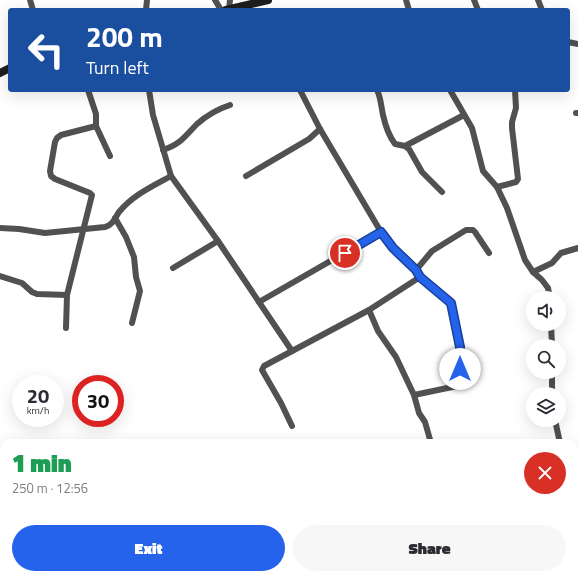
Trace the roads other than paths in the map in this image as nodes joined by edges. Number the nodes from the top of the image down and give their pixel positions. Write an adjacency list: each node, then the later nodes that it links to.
1 (215, 0): 4 (street)
2 (268, 0): 3 (main road)
3 (258, 6): 5 (main road)
4 (223, 8)
5 (242, 8)
6 (89, 92): 14 (street)
7 (149, 92): 17 (street)
8 (301, 92): 15 (street)
9 (378, 92): 16 (street)
10 (451, 92): 13 (street)
11 (515, 92): 21 (street)
12 (230, 105): 17 (street)
13 (464, 114): 16 (street); 21 (street)
14 (96, 126): 18 (street); 25 (street)
15 (320, 129): 20 (street); 26 (street)
16 (405, 146): 22 (street)
17 (163, 150): 19 (street)
18 (110, 156)
19 (171, 176): 23 (street); 27 (street)
20 (246, 176)
21 (497, 187): 32 (street)
22 (442, 192)
23 (115, 218): 25 (street); 39 (street)
24 (0, 228): 25 (street)
25 (82, 230): 36 (street)
26 (381, 232): 31 (street); 37 (street)
27 (218, 241): 30 (street); 37 (street)
28 (578, 248): 32 (street)
29 (489, 253): 31 (street)
30 (173, 268)
31 (416, 270): 34 (street)
32 (533, 272): 35 (street)
33 (0, 276): 36 (street)
34 (420, 277): 38 (street); 42 (street)
35 (549, 291)
36 (67, 295): 40 (street)
37 (259, 302): 41 (street)
38 (370, 310): 41 (street); 42 (street)
39 (132, 323)
40 (66, 328)
41 (292, 351): 43 (street)
42 (414, 395): 45 (street)
43 (292, 426)
44 (557, 427): 46 (street)
45 (429, 439)
46 (559, 439)

